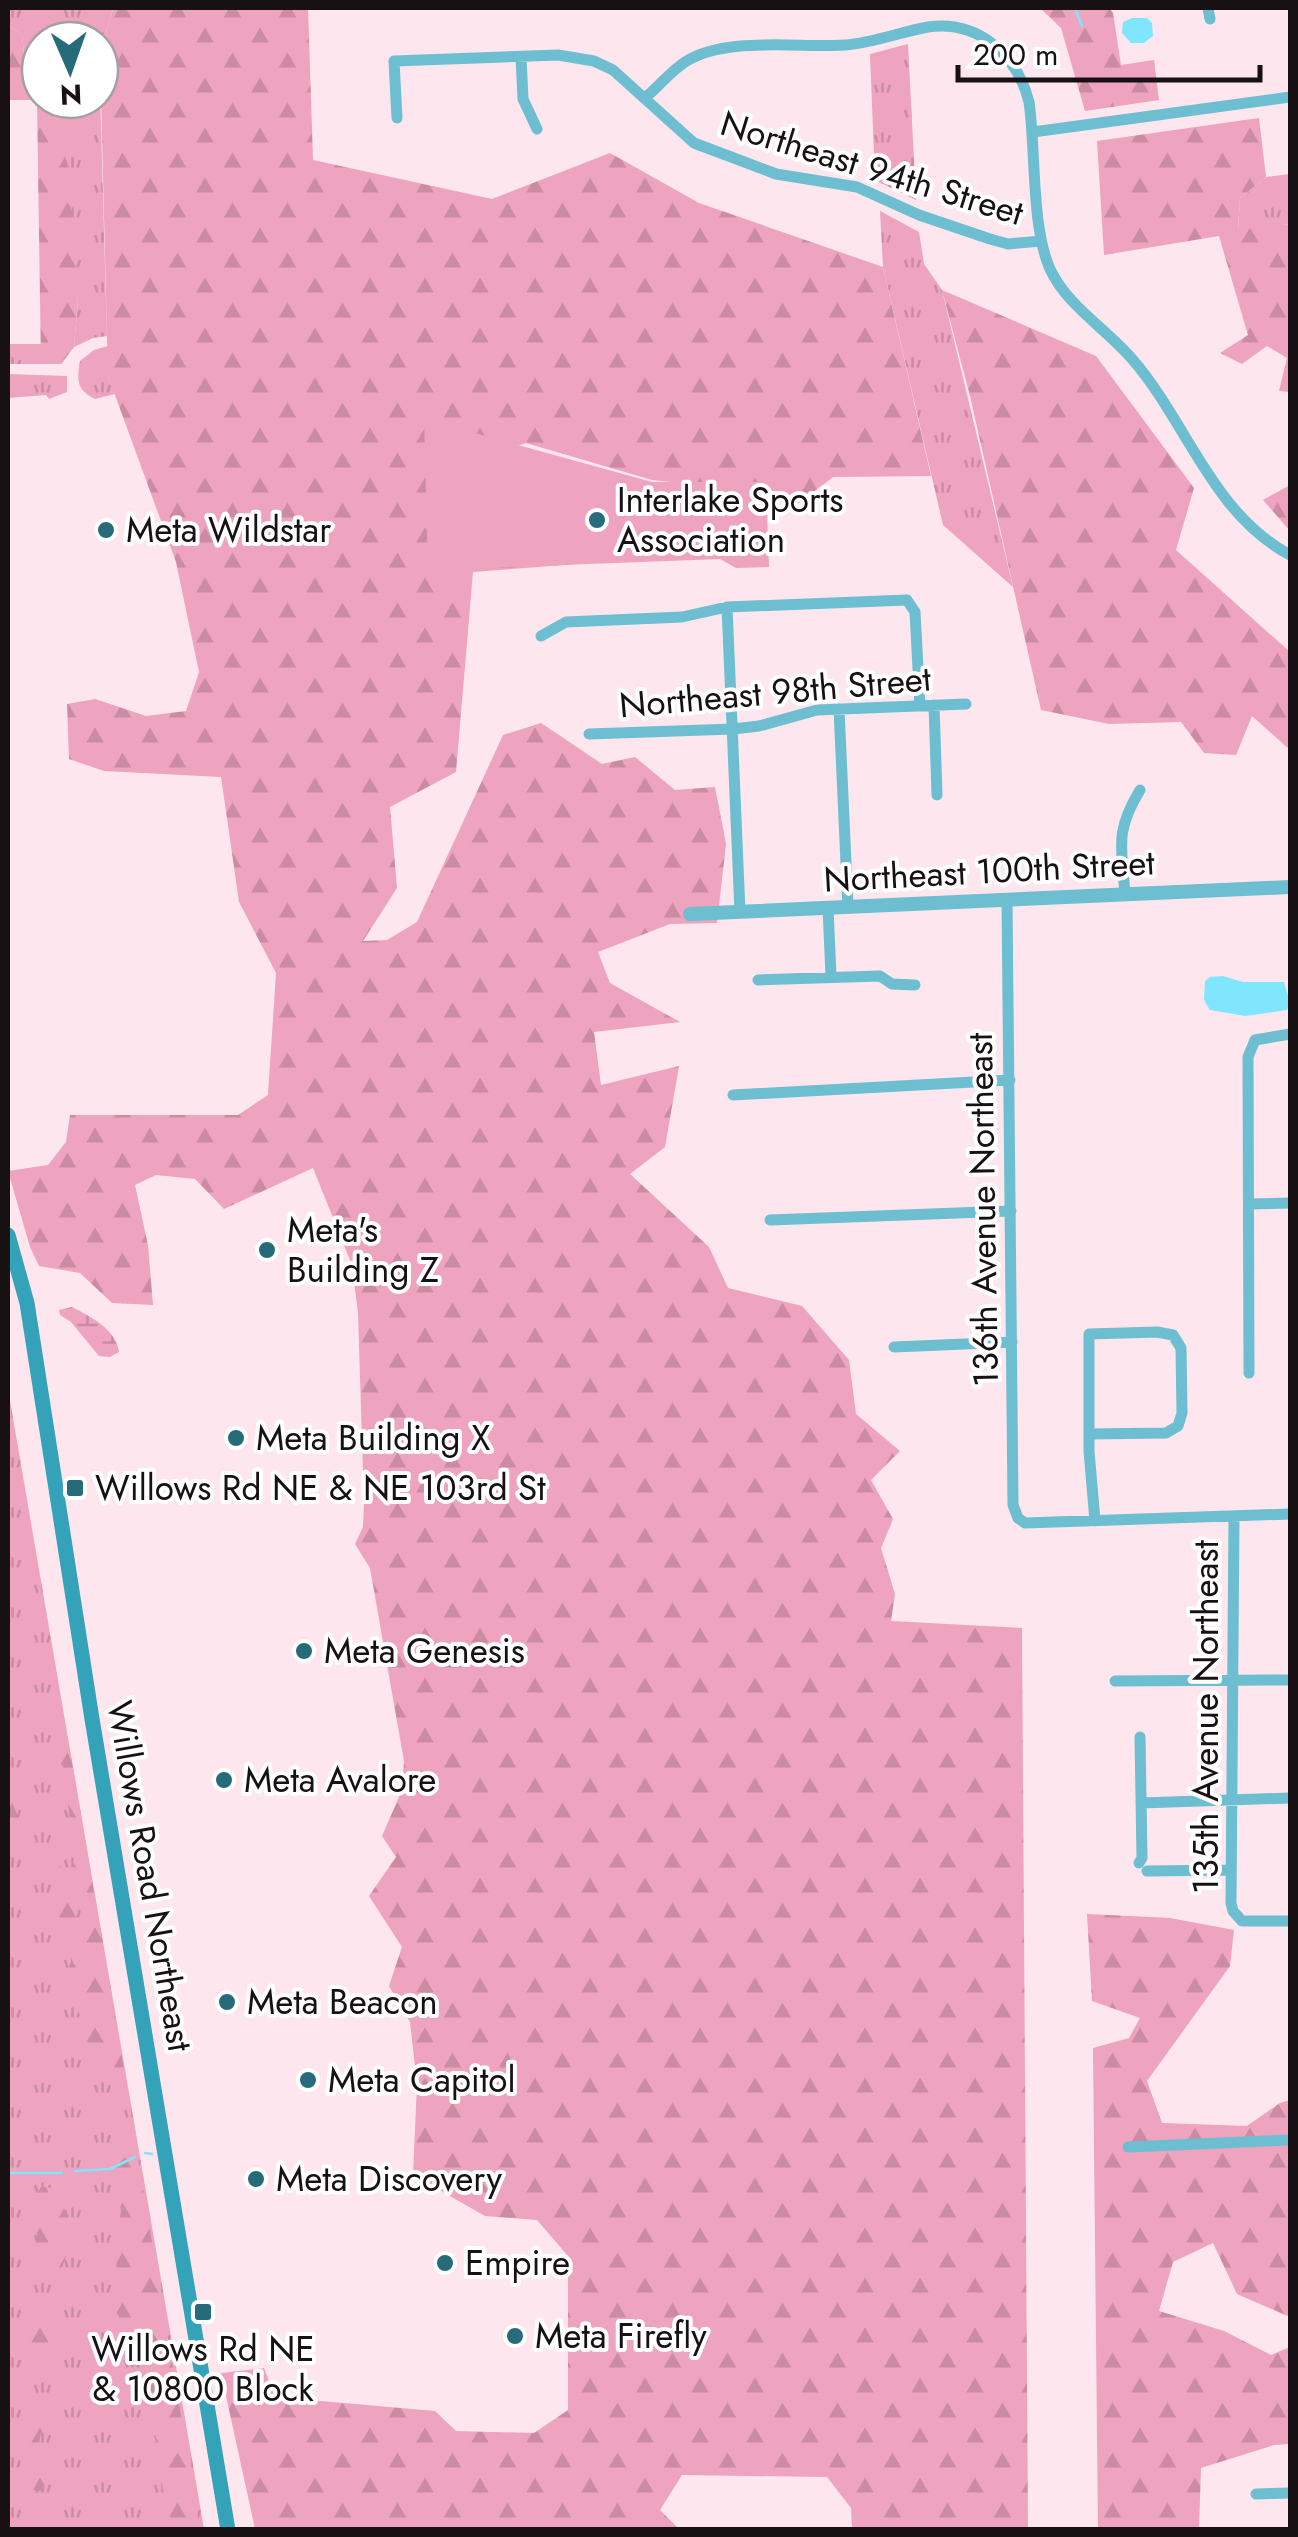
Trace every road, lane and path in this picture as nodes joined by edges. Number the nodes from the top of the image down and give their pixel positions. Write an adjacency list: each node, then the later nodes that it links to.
1 (521, 57): 2 (street, Northeast 94th Street); 4 (street, Northeast 94th Street); 5 (street)
2 (645, 98): 6 (street); 7 (street, Northeast 94th Street)
3 (1290, 98): 6 (street)
4 (397, 118)
5 (536, 130)
6 (1034, 132): 7 (street)
7 (1041, 241): 8 (street)
8 (1290, 556)
9 (727, 608): 10 (street); 13 (street); 15 (street)
10 (541, 636)
11 (966, 704): 12 (street, Northeast 98th Street)
12 (934, 705): 13 (street, Northeast 98th Street); 18 (street)
13 (920, 706): 14 (street, Northeast 98th Street)
14 (840, 709): 15 (street, Northeast 98th Street); 22 (street)
15 (732, 729): 16 (street, Northeast 98th Street); 24 (street)
16 (589, 734)
17 (1140, 790): 20 (street)
18 (936, 795)
19 (1290, 887): 20 (street, Northeast 100th Street)
20 (1125, 895): 21 (street, Northeast 100th Street)
21 (1007, 900): 22 (street, Northeast 100th Street); 30 (street, 136th Avenue Northeast)
22 (848, 907): 23 (street, Northeast 100th Street)
23 (828, 908): 24 (street, Northeast 100th Street); 26 (street)
24 (740, 912): 25 (street, Northeast 100th Street)
25 (690, 914)
26 (831, 976): 27 (street); 28 (street)
27 (758, 980)
28 (915, 985)
29 (1290, 1034): 33 (street)
30 (1010, 1080): 31 (street); 34 (street, 136th Avenue Northeast)
31 (733, 1095)
32 (1290, 1203): 33 (street)
33 (1249, 1204): 39 (street)
34 (1011, 1211): 35 (street); 37 (street, 136th Avenue Northeast)
35 (770, 1220)
36 (8, 1235): 57 (main road, Willows Road Northeast)
37 (1012, 1342): 38 (street); 43 (street, 136th Avenue Northeast)
38 (894, 1346)
39 (1249, 1373)
40 (1089, 1434): 40 (street); 43 (street)
41 (1290, 1514): 42 (street)
42 (1234, 1516): 43 (street); 45 (street, 135th Avenue Northeast)
43 (1095, 1521)
44 (1290, 1680): 45 (street)
45 (1232, 1681): 46 (street); 49 (street, 135th Avenue Northeast)
46 (1115, 1682)
47 (1140, 1737): 50 (street)
48 (1290, 1798): 49 (street)
49 (1231, 1800): 50 (street); 51 (street, 135th Avenue Northeast)
50 (1141, 1802): 51 (street)
51 (1231, 1870): 52 (street, 135th Avenue Northeast)
52 (1290, 1921)
53 (1290, 2140): 54 (street)
54 (1128, 2147)
55 (1290, 2493): 56 (street)
56 (1256, 2494)
57 (228, 2530)

